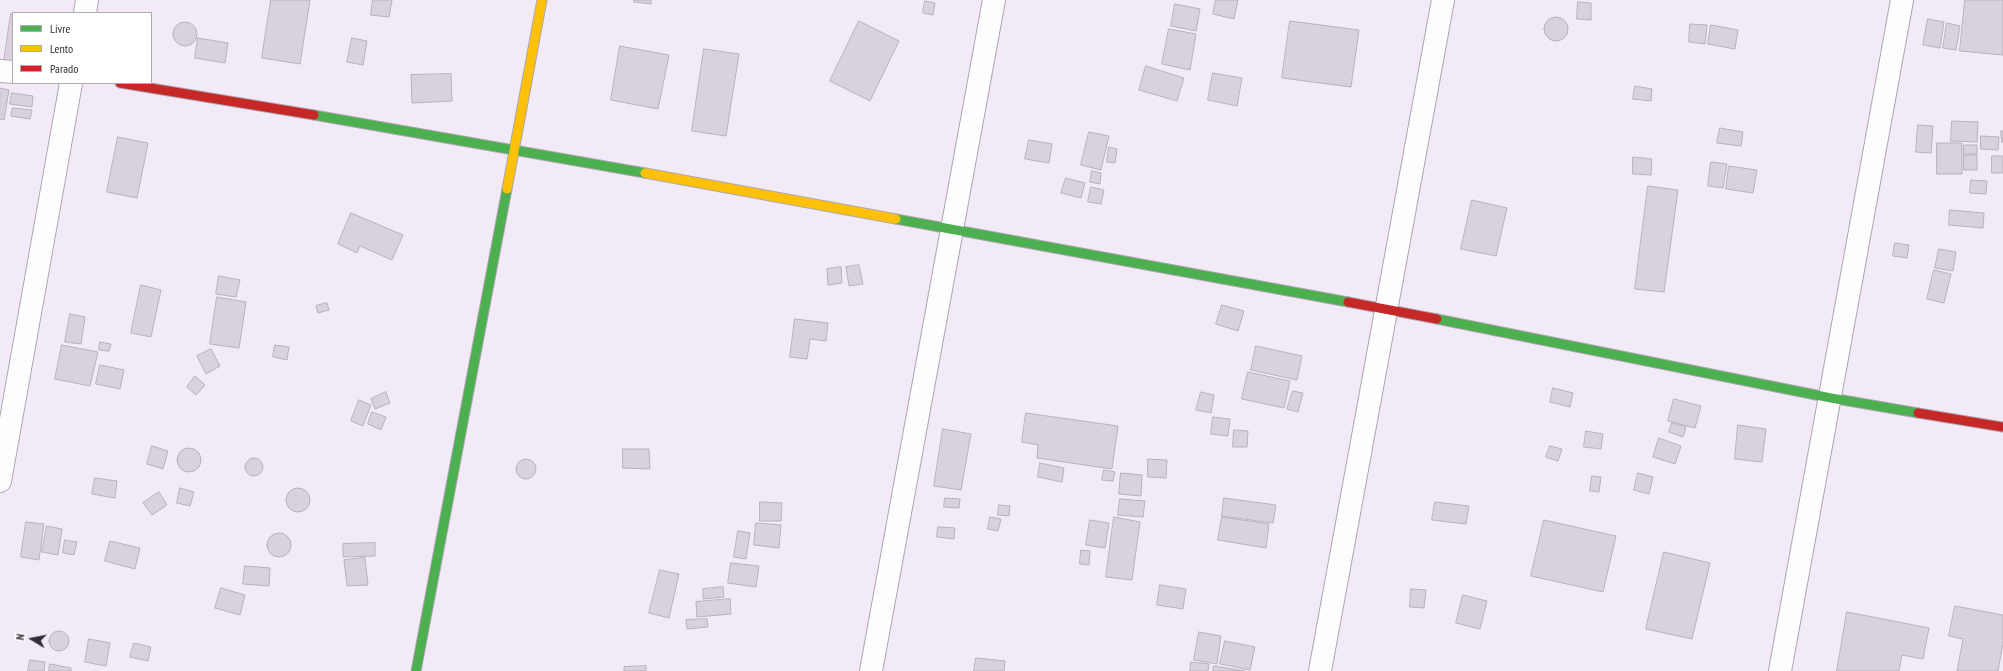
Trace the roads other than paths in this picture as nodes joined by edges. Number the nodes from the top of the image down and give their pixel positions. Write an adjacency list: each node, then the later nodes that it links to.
1 (87, 0): 6 (street)
2 (542, 0): 11 (street)
3 (994, 0): 12 (street)
4 (1443, 0): 13 (street)
5 (1902, 0): 14 (street)
6 (85, 12)
7 (0, 71): 8 (street)
8 (12, 72)
9 (72, 84): 16 (street)
10 (126, 84): 11 (street)
11 (514, 149): 12 (street); 17 (street)
12 (952, 230): 13 (street); 18 (street)
13 (1385, 310): 14 (street); 19 (street)
14 (1830, 398): 15 (street); 20 (street)
15 (2003, 427)
16 (0, 482)
17 (416, 671)
18 (871, 671)
19 (1320, 671)
20 (1780, 671)

